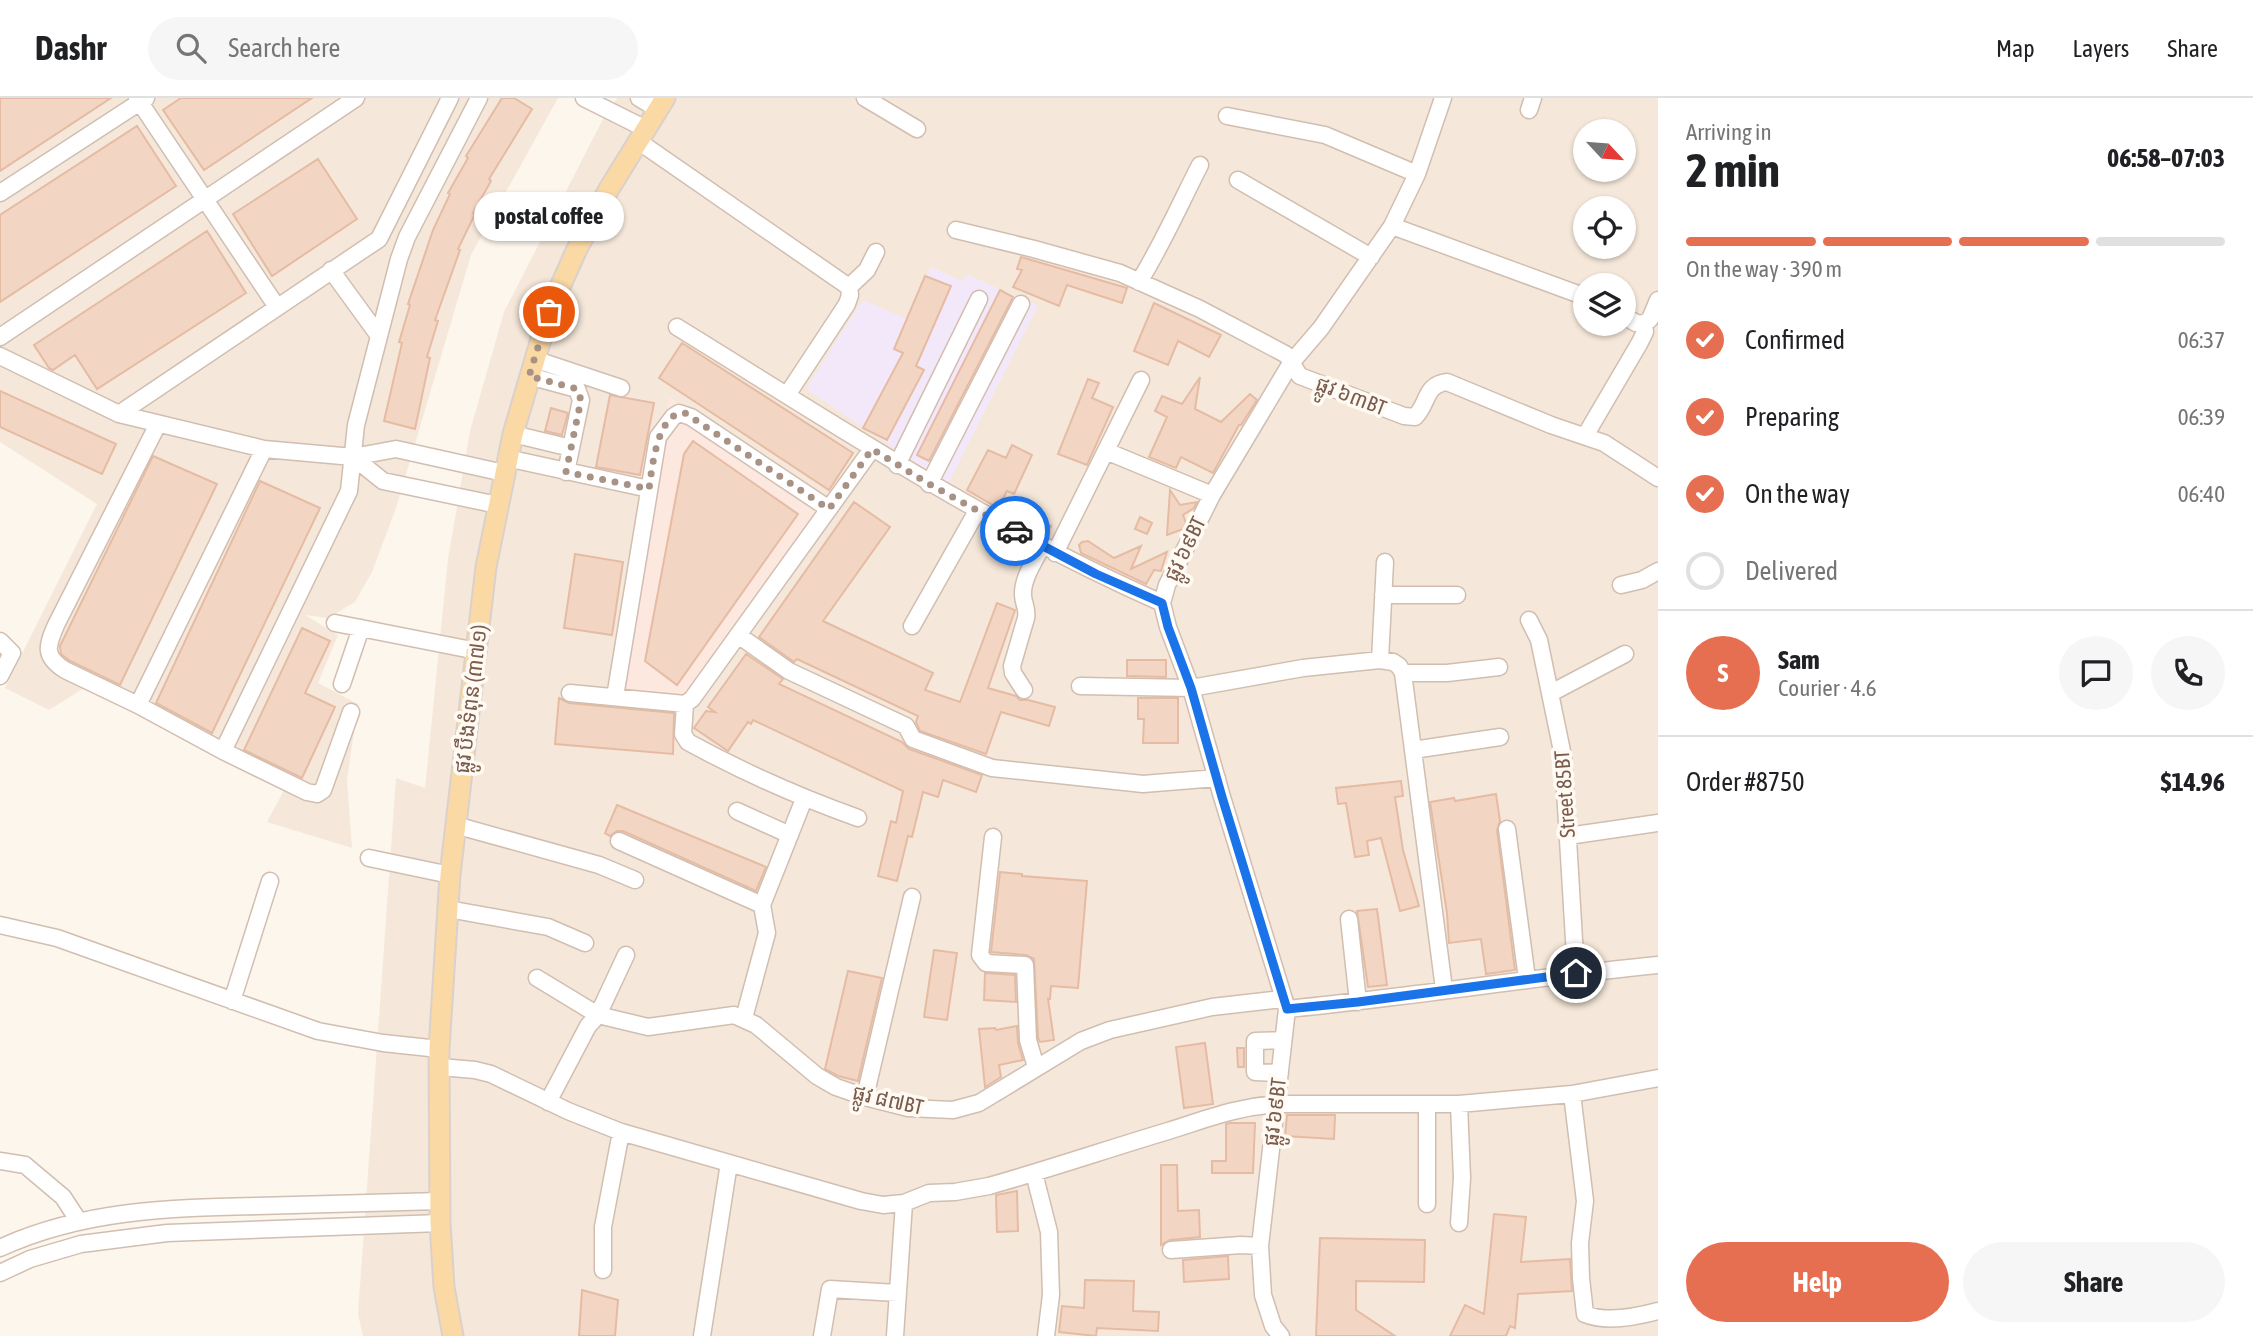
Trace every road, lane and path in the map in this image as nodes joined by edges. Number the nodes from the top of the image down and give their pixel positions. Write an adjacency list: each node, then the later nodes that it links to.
1 (356, 98): 17 (street)
2 (450, 98): 22 (street)
3 (479, 98): 33 (street)
4 (584, 98): 12 (street)
5 (639, 98): 9 (street)
6 (865, 98): 11 (street)
7 (1443, 98): 14 (street, ផ្លូវ ៦៩BT)
8 (141, 99): 16 (street); 17 (street)
9 (661, 103): 12 (main road, ផ្លូវ បឹងទំពុន (៣៧១))
10 (1227, 116): 14 (street)
11 (917, 129)
12 (642, 135): 24 (street); 37 (main road, ផ្លូវ បឹងទំពុន (៣៧១))
13 (1200, 165): 23 (street)
14 (1417, 174): 18 (street, ផ្លូវ ៦៩BT)
15 (1238, 180): 21 (street)
16 (0, 193)
17 (205, 199): 29 (street); 34 (street)
18 (1392, 226): 21 (street, ផ្លូវ ៦៩BT); 25 (street)
19 (956, 230): 23 (street, ផ្លូវ ៦៣BT)
20 (876, 252): 24 (street)
21 (1371, 257): 36 (street, ផ្លូវ ៦៩BT)
22 (331, 271): 29 (street); 33 (street)
23 (1139, 282): 36 (street, ផ្លូវ ៦៣BT)
24 (849, 286): 40 (street)
25 (1573, 292)
26 (979, 299): 50 (street)
27 (1658, 300): 31 (street)
28 (1021, 304): 54 (street)
29 (277, 307): 41 (street)
30 (1636, 323): 31 (street)
31 (1644, 324): 44 (street)
32 (677, 327): 40 (street)
33 (379, 336): 49 (street)
34 (0, 337)
35 (0, 356): 41 (street)
36 (1291, 363): 44 (street, ផ្លូវ ៦៣BT); 56 (street, ផ្លូវ ៦៩BT)
37 (531, 368): 39 (street); 43 (main road, ផ្លូវ បឹងទំពុន (៣៧១)); 45 (street)
38 (1141, 380): 48 (street)
39 (621, 388)
40 (787, 395): 47 (street)
41 (119, 414): 42 (street)
42 (158, 424): 46 (street); 87 (street)
43 (513, 434): 45 (street); 51 (main road, ផ្លូវ បឹងទំពុន (៣៧១))
44 (1586, 436): 53 (street, ផ្លូវ ៦៣BT)
45 (570, 448): 52 (street)
46 (264, 449): 49 (street); 87 (street)
47 (872, 449): 50 (street); 58 (street)
48 (1106, 451): 56 (street); 60 (street)
49 (352, 457): 51 (street); 57 (street); 91 (street)
50 (897, 464): 54 (street)
51 (506, 466): 52 (street); 57 (main road, ផ្លូវ បឹងទំពុន (៣៧១))
52 (566, 472): 55 (street)
53 (1658, 478)
54 (929, 484): 59 (street)
55 (649, 489): 58 (street); 85 (street)
56 (1212, 495): 66 (street, ផ្លូវ ៦៩BT)
57 (498, 505): 73 (main road, ផ្លូវ បឹងទំពុន (៣៧១))
58 (829, 509): 71 (street)
59 (977, 511): 60 (street); 69 (street)
60 (1049, 549): 66 (street); 82 (street)
61 (1385, 562): 64 (street)
62 (1658, 571): 63 (street)
63 (1621, 585)
64 (1383, 595): 65 (street); 75 (street)
65 (1457, 595)
66 (1162, 603): 81 (street, ផ្លូវ ៦៩BT)
67 (1529, 620): 84 (street, Street 85BT)
68 (335, 623): 70 (street)
69 (912, 626)
70 (360, 628): 73 (street); 79 (street)
71 (738, 635): 86 (street); 92 (street)
72 (0, 641): 78 (street)
73 (477, 651): 97 (main road, ផ្លូវ បឹងទំពុន (៣៧១))
74 (1625, 654): 84 (street)
75 (1380, 660): 77 (street); 81 (street)
76 (1499, 667): 77 (street)
77 (1403, 673): 90 (street)
78 (0, 676)
79 (342, 684)
80 (1080, 686): 81 (street)
81 (1191, 688): 92 (street, ផ្លូវ ៦៩BT)
82 (1024, 690)
83 (570, 693): 85 (street)
84 (1551, 693): 100 (street, Street 85BT)
85 (615, 697): 86 (street)
86 (685, 704): 93 (street)
87 (138, 705): 91 (street)
88 (351, 712): 91 (street)
89 (1500, 737): 90 (street)
90 (1413, 750): 118 (street)
91 (223, 751)
92 (1217, 778): 121 (street, ផ្លូវ ៦៩BT)
93 (804, 799): 95 (street); 99 (street)
94 (737, 811): 99 (street)
95 (858, 818)
96 (1658, 823): 100 (street)
97 (455, 825): 104 (main road, ផ្លូវ បឹងទំពុន (៣៧១)); 105 (street)
98 (1507, 829): 117 (street)
99 (790, 835): 108 (street)
100 (1568, 836): 115 (street, Street 85BT)
101 (993, 837): 126 (street)
102 (619, 841): 108 (street)
103 (369, 858): 104 (street)
104 (450, 875): 109 (main road, ផ្លូវ បឹងទំពុន (៣៧១))
105 (635, 880)
106 (270, 881): 119 (street)
107 (912, 897): 130 (street)
108 (762, 905): 123 (street)
109 (448, 909): 112 (street); 125 (main road, ផ្លូវ បឹងទំពុន (៣៧១))
110 (1349, 919): 120 (street)
111 (0, 925): 119 (street)
112 (585, 943)
113 (626, 955): 122 (street)
114 (1658, 965): 115 (street, ផ្លូវ ៨៧BT)
115 (1576, 973): 117 (street, ផ្លូវ ៨៧BT)
116 (537, 978): 122 (street)
117 (1527, 979): 118 (street, ផ្លូវ ៨៧BT)
118 (1444, 989): 120 (street, ផ្លូវ ៨៧BT)
119 (232, 1000): 125 (street)
120 (1358, 1002): 121 (street, ផ្លូវ ៨៧BT)
121 (1285, 1004): 124 (street, ផ្លូវ ៦៩BT); 126 (street, ផ្លូវ ៨៧BT)
122 (598, 1015): 123 (street); 131 (street)
123 (744, 1018): 130 (street, ផ្លូវ ៨៧BT)
124 (1283, 1040): 127 (street, ផ្លូវ ៦៩BT); 127 (street)
125 (440, 1058): 131 (street); 139 (main road, ផ្លូវ បឹងទំពុន (៣៧១))
126 (1036, 1067): 130 (street, ផ្លូវ ៨៧BT)
127 (1280, 1073): 132 (street, ផ្លូវ ៦៩BT)
128 (1658, 1078): 129 (street)
129 (1572, 1094): 134 (street); 153 (street)
130 (864, 1097)
131 (548, 1102): 135 (street)
132 (1277, 1104): 133 (street); 138 (street); 147 (street, ផ្លូវ ៦៩BT)
133 (1427, 1104): 134 (street); 142 (street)
134 (1459, 1104): 145 (street)
135 (621, 1132): 137 (street); 150 (street)
136 (0, 1161): 143 (street)
137 (729, 1163): 141 (street); 155 (street)
138 (1034, 1173): 141 (street); 158 (street)
139 (440, 1201): 140 (street); 144 (main road, ផ្លូវ បឹងទំពុន (៣៧១))
140 (345, 1203): 143 (street); 146 (street)
141 (904, 1203): 152 (street)
142 (1427, 1204)
143 (78, 1220): 148 (street)
144 (440, 1223): 146 (street); 154 (main road, ផ្លូវ បឹងទំពុន (៣៧១))
145 (1459, 1223)
146 (345, 1226): 151 (street)
147 (1260, 1246): 149 (street); 159 (street, ផ្លូវ ៦៩BT)
148 (0, 1248)
149 (1171, 1250)
150 (603, 1270)
151 (0, 1272)
152 (897, 1293): 156 (street); 157 (street)
153 (1658, 1311)
154 (453, 1336)
155 (702, 1336)
156 (822, 1336)
157 (895, 1336)
158 (1046, 1336)
159 (1281, 1336)

